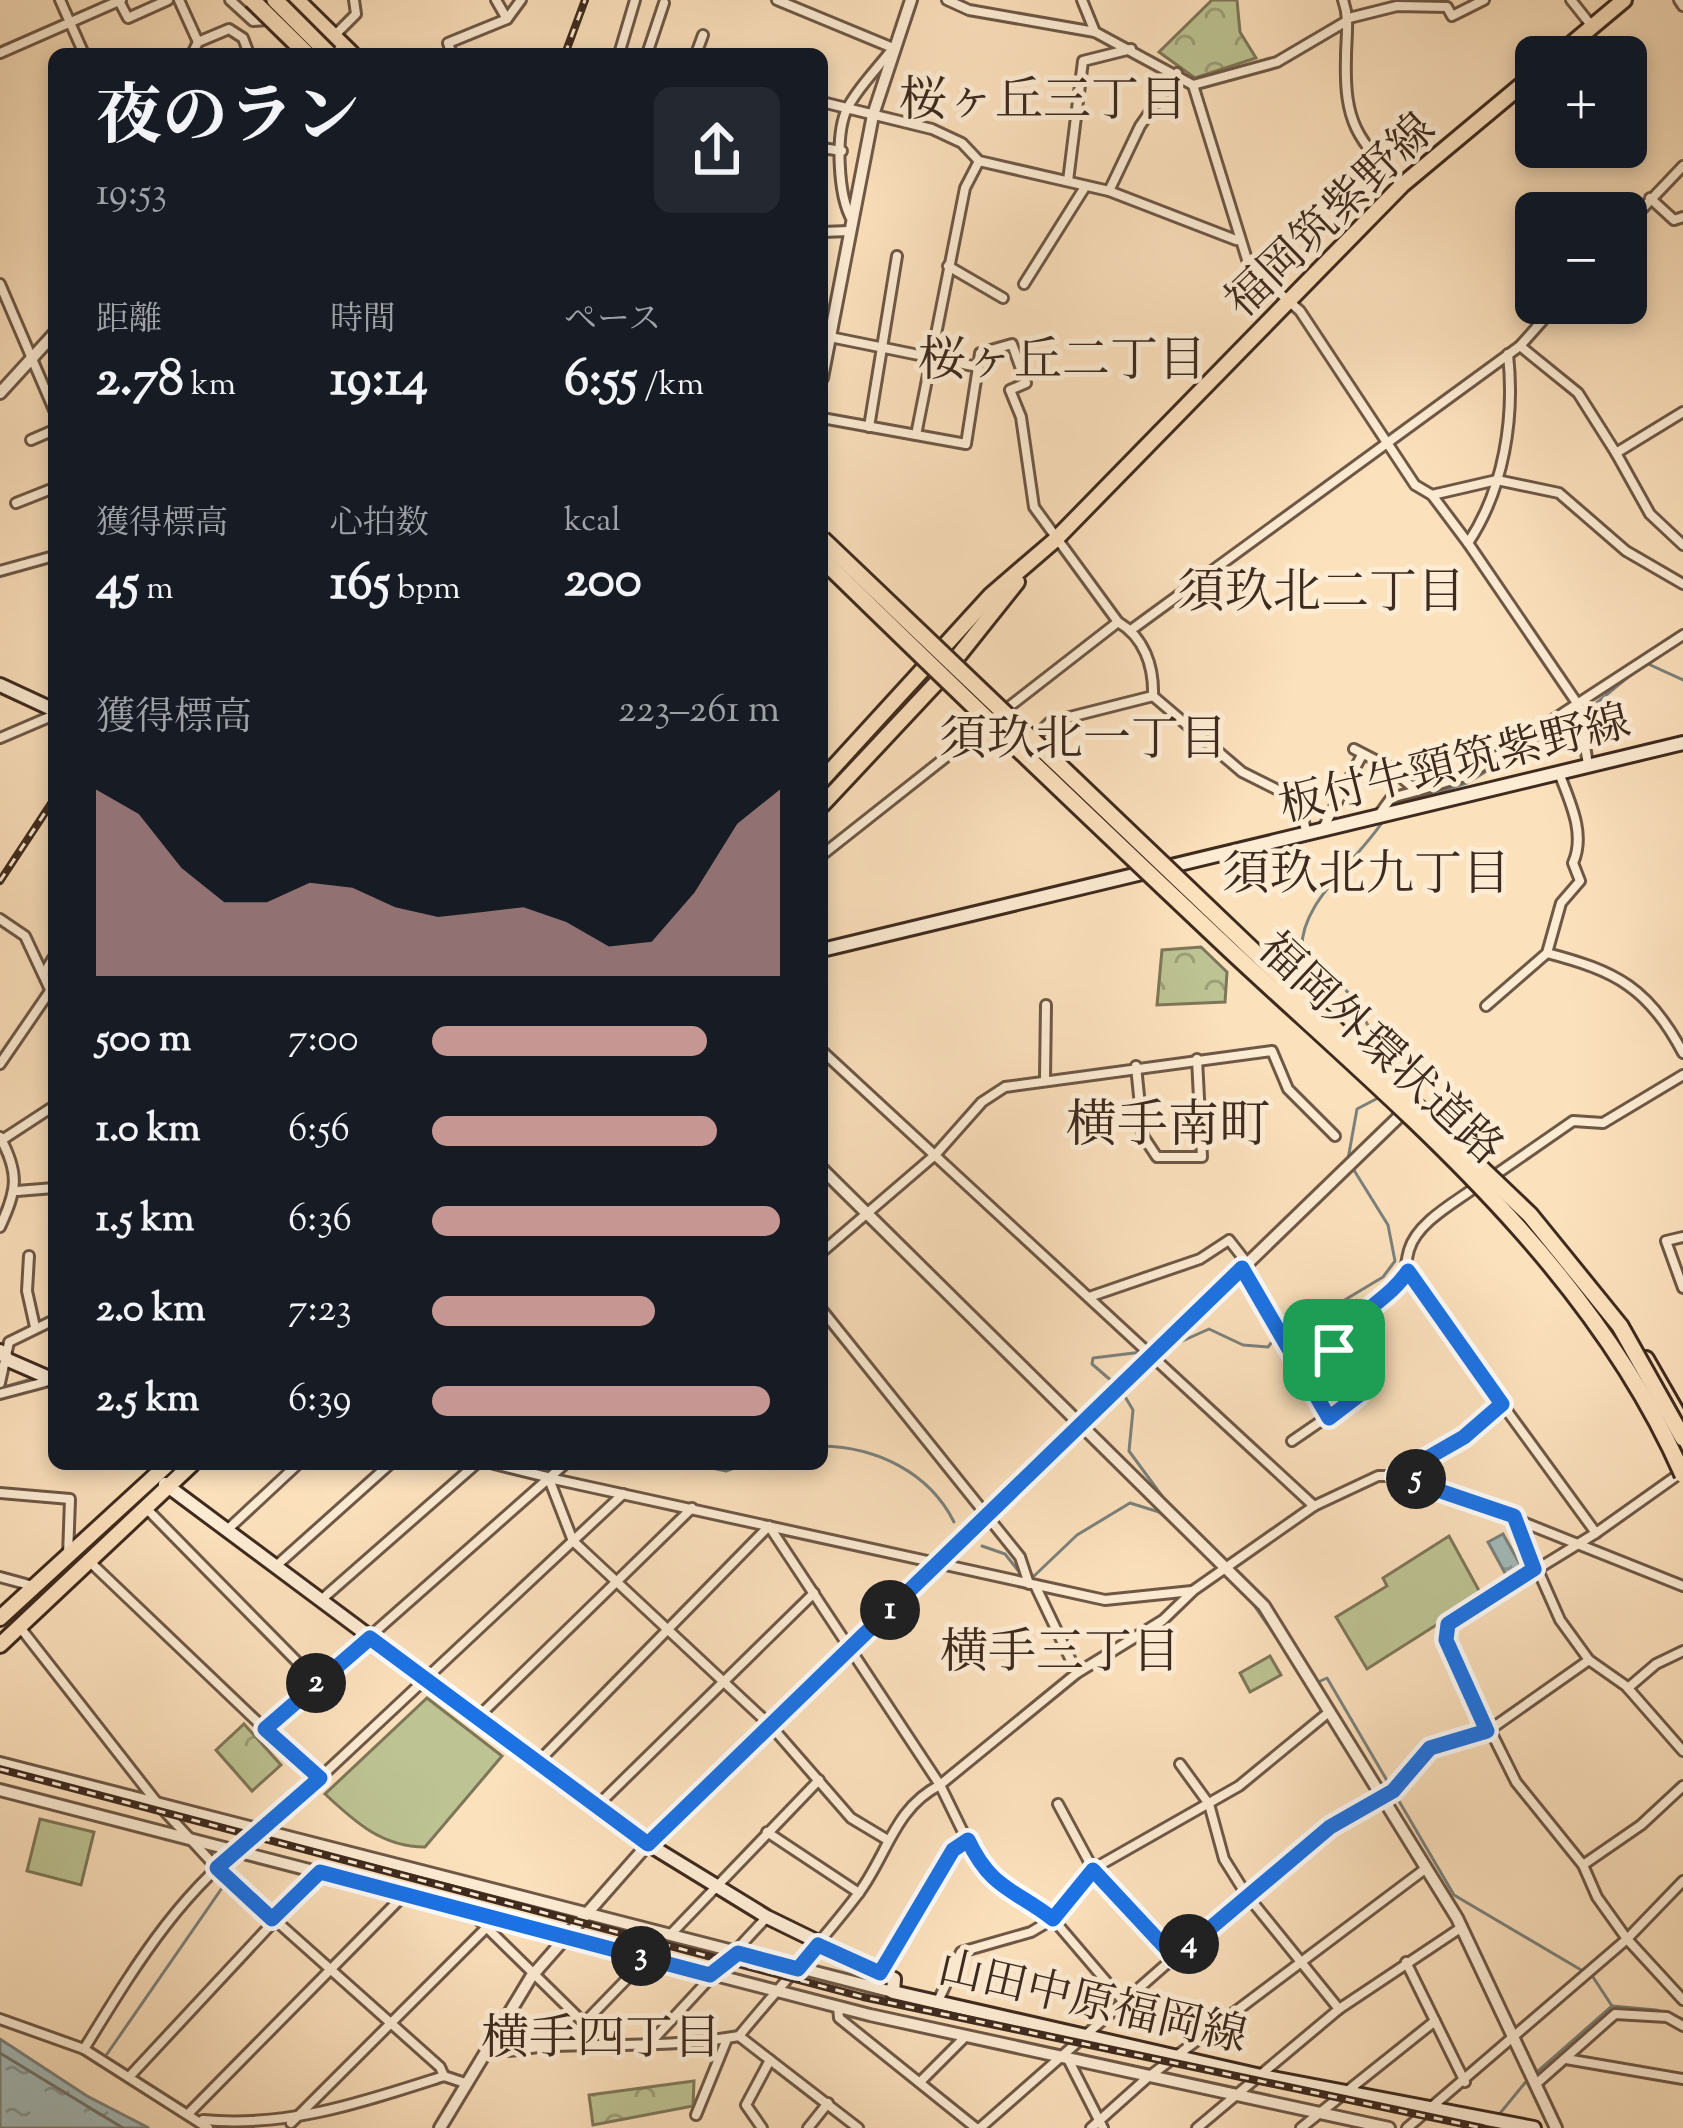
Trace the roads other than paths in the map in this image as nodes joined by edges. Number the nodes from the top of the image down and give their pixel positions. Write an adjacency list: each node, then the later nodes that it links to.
1 (60, 0): 24 (street)
2 (120, 0): 3 (street); 24 (street)
3 (169, 0)
4 (179, 0): 30 (street)
5 (230, 0): 25 (street)
6 (252, 0): 25 (main road); 36 (highway, bridge)
7 (276, 0): 37 (highway, bridge)
8 (297, 0): 38 (main road)
9 (354, 0): 39 (street)
10 (496, 0): 22 (street)
11 (521, 0): 22 (street)
12 (635, 0): 41 (street)
13 (777, 0): 45 (street)
14 (911, 0): 45 (street)
15 (947, 0): 27 (street)
16 (1082, 0): 27 (street)
17 (1343, 0): 23 (street)
18 (1484, 0): 23 (street)
19 (1571, 0): 26 (street)
20 (1624, 0): 26 (main road)
21 (664, 3): 42 (street)
22 (507, 19): 40 (street)
23 (1348, 19): 48 (street); 58 (street)
24 (70, 22): 31 (street); 46 (street)
25 (278, 22): 34 (main road); 35 (main road)
26 (1592, 26): 29 (main road)
27 (1095, 32): 44 (street)
28 (704, 35): 43 (street)
29 (1580, 36)
30 (198, 42): 32 (street); 33 (street)
31 (81, 48)
32 (195, 48)
33 (247, 48)
34 (293, 48)
35 (318, 48)
36 (318, 48)
37 (319, 48)
38 (320, 48)
39 (323, 48)
40 (450, 48)
41 (622, 48)
42 (649, 48)
43 (699, 48)
44 (1132, 48): 47 (street); 57 (street)
45 (893, 49): 51 (street); 52 (street)
46 (0, 53)
47 (1177, 73): 48 (street); 60 (street)
48 (1193, 85): 66 (street)
49 (1515, 91): 58 (main road, 福岡筑紫野線)
50 (828, 104): 51 (street)
51 (846, 110): 52 (street); 54 (street)
52 (873, 115): 55 (street); 64 (street)
53 (828, 149): 54 (street)
54 (842, 151): 64 (street)
55 (980, 161): 57 (street); 68 (street)
56 (1683, 167): 61 (street)
57 (1068, 182): 59 (street)
58 (1402, 185): 73 (main road, 福岡筑紫野線)
59 (1084, 187): 60 (street); 70 (street)
60 (1109, 191): 66 (street)
61 (1651, 198): 62 (street); 63 (street)
62 (1647, 202)
63 (1683, 217)
64 (850, 225): 65 (street); 75 (street)
65 (828, 230)
66 (1237, 240): 73 (street)
67 (897, 256): 78 (street)
68 (948, 266): 72 (street); 81 (street)
69 (0, 284): 71 (street)
70 (1024, 284)
71 (2, 296): 82 (street)
72 (1003, 298)
73 (1290, 299): 92 (street); 98 (main road, 福岡筑紫野線)
74 (1539, 324): 77 (street)
75 (828, 335)
76 (828, 345): 78 (street)
77 (1520, 346): 80 (street); 93 (street)
78 (882, 348): 81 (street); 88 (street)
79 (48, 350): 82 (street)
80 (1508, 354): 92 (street); 94 (street)
81 (929, 358): 83 (street); 90 (street)
82 (31, 360): 84 (street); 85 (street)
83 (978, 367): 90 (street); 98 (street)
84 (0, 393)
85 (48, 397)
86 (1683, 412): 93 (street)
87 (828, 419): 88 (street)
88 (869, 427): 90 (street)
89 (48, 433): 91 (street)
90 (916, 435)
91 (31, 440)
92 (1388, 441): 96 (street); 109 (street)
93 (1616, 453): 102 (street)
94 (1497, 480): 96 (street); 101 (street); 107 (street)
95 (48, 490): 97 (street)
96 (1432, 495): 101 (street)
97 (16, 503)
98 (1055, 539): 108 (street); 111 (main road, 福岡筑紫野線)
99 (828, 542): 111 (main road, 福岡外環状道路)
100 (828, 542): 183 (highway, bridge)
101 (1468, 543): 116 (street)
102 (1683, 544)
103 (48, 558): 106 (street)
104 (828, 566): 112 (main road, 福岡外環状道路)
105 (828, 566): 193 (highway, bridge)
106 (0, 571)
107 (1683, 584)
108 (1118, 622): 109 (street); 118 (street)
109 (1131, 630): 115 (street)
110 (1683, 634): 116 (street)
111 (945, 654): 112 (main road, 福岡筑紫野線); 113 (main road, 福岡筑紫野線); 118 (main road, 福岡外環状道路)
112 (928, 666): 113 (main road, 福岡外環状道路); 126 (main road, 福岡筑紫野線)
113 (938, 680): 120 (main road, 福岡外環状道路); 128 (main road, 福岡筑紫野線)
114 (0, 685): 117 (main road)
115 (1153, 696): 122 (street); 131 (street)
116 (1579, 706): 124 (street); 127 (street)
117 (48, 709)
118 (1004, 710): 120 (street); 122 (main road, 福岡外環状道路)
119 (48, 715): 121 (street)
120 (986, 726): 132 (street); 134 (main road, 福岡外環状道路)
121 (0, 738)
122 (1033, 739): 133 (main road, 福岡外環状道路)
123 (1683, 743): 124 (main road, 板付牛頸筑紫野線)
124 (1588, 765): 125 (main road, 板付牛頸筑紫野線)
125 (1559, 773): 129 (main road, 板付牛頸筑紫野線); 137 (street)
126 (828, 774)
127 (1417, 791): 129 (street); 130 (street)
128 (828, 799)
129 (1376, 819): 130 (main road, 板付牛頸筑紫野線)
130 (1322, 832): 131 (main road, 板付牛頸筑紫野線)
131 (1306, 835): 133 (main road, 板付牛頸筑紫野線)
132 (828, 850)
133 (1166, 866): 134 (main road, 板付牛頸筑紫野線); 151 (main road, 福岡外環状道路)
134 (1144, 874): 136 (main road, 板付牛頸筑紫野線); 153 (main road, 福岡外環状道路)
135 (0, 919): 139 (street)
136 (828, 949)
137 (1547, 953): 143 (street); 144 (street)
138 (48, 966): 139 (street)
139 (43, 974): 140 (street)
140 (48, 983)
141 (48, 999): 147 (street)
142 (1046, 1005): 150 (street)
143 (1486, 1006)
144 (1683, 1053)
145 (828, 1057): 156 (street)
146 (1197, 1059): 148 (street); 148 (street); 154 (street)
147 (0, 1064)
148 (1136, 1066): 150 (street)
149 (1683, 1075): 158 (street)
150 (1045, 1079): 156 (street)
151 (1415, 1101): 153 (street); 158 (main road, 福岡外環状道路)
152 (48, 1110): 155 (street)
153 (1401, 1116): 159 (main road, 福岡外環状道路); 167 (street)
154 (1336, 1136)
155 (1, 1138): 161 (street)
156 (935, 1155): 162 (street); 170 (street)
157 (828, 1175): 162 (street)
158 (1496, 1175): 182 (main road, 福岡外環状道路)
159 (1478, 1185): 168 (street); 193 (main road, 福岡外環状道路)
160 (48, 1188): 161 (street)
161 (17, 1191): 163 (street)
162 (868, 1214): 165 (street); 181 (street)
163 (0, 1227)
164 (1683, 1237): 169 (street)
165 (828, 1247)
166 (29, 1256): 173 (street)
167 (1244, 1266): 170 (street); 174 (street); 180 (street)
168 (1408, 1271): 179 (street); 180 (street)
169 (1683, 1288)
170 (1089, 1297): 174 (street)
171 (828, 1318): 202 (street)
172 (48, 1322): 173 (street)
173 (35, 1327): 175 (street)
174 (1152, 1355): 181 (street); 199 (street)
175 (4, 1359): 176 (main road); 177 (street)
176 (46, 1379): 178 (street)
177 (0, 1383)
178 (0, 1394)
179 (1502, 1404): 194 (street); 206 (street)
180 (1329, 1418): 184 (street)
181 (1083, 1424): 202 (street); 213 (street)
182 (1683, 1426)
183 (1683, 1438)
184 (1292, 1442)
185 (160, 1470): 209 (main road)
186 (161, 1470): 196 (main road, 山田中原福岡線)
187 (185, 1470): 196 (main road)
188 (292, 1470): 205 (street)
189 (383, 1470): 212 (street)
190 (469, 1470): 222 (street)
191 (518, 1470): 195 (street)
192 (558, 1470): 195 (street)
193 (1682, 1475): 206 (street)
194 (1396, 1476): 199 (street); 203 (street)
195 (549, 1478): 198 (street); 207 (street); 226 (street)
196 (168, 1486): 200 (main road); 205 (main road, 山田中原福岡線)
197 (0, 1493): 209 (street)
198 (624, 1493): 201 (street); 207 (street)
199 (1314, 1506): 213 (street)
200 (146, 1508): 210 (main road); 234 (street)
201 (692, 1508): 204 (street); 217 (street)
202 (986, 1516): 211 (street); 216 (street)
203 (1514, 1516): 208 (street); 214 (street)
204 (769, 1526): 211 (street); 221 (street); 225 (street)
205 (226, 1532): 212 (main road, 山田中原福岡線)
206 (1596, 1533): 208 (street)
207 (573, 1541): 217 (street); 232 (street)
208 (1581, 1543): 214 (street); 218 (street)
209 (68, 1557): 219 (main road)
210 (89, 1561): 224 (main road); 239 (street)
211 (940, 1562): 216 (street); 228 (street)
212 (275, 1567): 222 (main road, 山田中原福岡線)
213 (1224, 1568): 220 (street); 236 (street)
214 (1534, 1569): 230 (street); 240 (street)
215 (0, 1577): 219 (street)
216 (1030, 1580): 220 (street); 231 (street)
217 (619, 1583): 225 (street); 237 (street)
218 (1683, 1586)
219 (35, 1587): 223 (main road)
220 (1194, 1590): 231 (street)
221 (814, 1593): 228 (street); 233 (street)
222 (320, 1600): 226 (main road, 山田中原福岡線)
223 (0, 1618)
224 (18, 1625): 227 (main road); 251 (street)
225 (667, 1628): 233 (street); 243 (street)
226 (370, 1638): 232 (main road, 山田中原福岡線); 234 (street)
227 (0, 1645)
228 (850, 1648): 238 (street); 247 (street)
229 (1683, 1652): 235 (street)
230 (1588, 1660): 235 (street); 240 (street)
231 (1077, 1673): 247 (street)
232 (424, 1679): 237 (main road, 山田中原福岡線); 245 (street)
233 (726, 1681): 238 (street); 254 (street)
234 (317, 1682): 239 (street)
235 (1628, 1688): 241 (street)
236 (1329, 1712): 250 (street); 253 (street)
237 (477, 1718): 243 (main road, 山田中原福岡線)
238 (771, 1726): 246 (street); 260 (street)
239 (265, 1729): 245 (street)
240 (1487, 1731): 250 (street); 262 (street)
241 (1683, 1751)
242 (0, 1763): 251 (street)
243 (537, 1763): 254 (main road, 山田中原福岡線)
244 (1180, 1764): 253 (street)
245 (320, 1778): 255 (street)
246 (818, 1780): 256 (street); 258 (street)
247 (940, 1785): 258 (street); 259 (street)
248 (1683, 1786): 262 (street)
249 (0, 1790): 257 (street)
250 (1381, 1796): 264 (street); 271 (street)
251 (158, 1804): 255 (street); 257 (street)
252 (1058, 1804): 265 (street)
253 (1208, 1804): 265 (street); 271 (street)
254 (596, 1807): 260 (main road, 山田中原福岡線)
255 (263, 1831): 261 (street); 273 (street)
256 (767, 1832): 268 (street); 269 (street)
257 (189, 1838): 261 (street); 263 (street)
258 (886, 1839): 269 (street)
259 (968, 1840): 276 (street); 290 (street)
260 (648, 1844): 268 (main road, 山田中原福岡線); 273 (street)
261 (236, 1850): 263 (street); 266 (street)
262 (1583, 1865): 281 (street)
263 (217, 1868): 275 (street); 312 (street)
264 (1425, 1868): 277 (street); 286 (street)
265 (1093, 1870): 276 (street); 285 (street)
266 (320, 1872): 270 (street); 275 (street)
267 (1683, 1881): 281 (street)
268 (714, 1887): 274 (main road, 山田中原福岡線); 280 (street)
269 (859, 1893): 282 (street)
270 (405, 1894): 272 (street); 289 (street)
271 (1246, 1894): 285 (street); 286 (street)
272 (471, 1912): 278 (street); 279 (street)
273 (583, 1914): 279 (street); 280 (street)
274 (767, 1917): 282 (main road, 山田中原福岡線); 283 (street)
275 (272, 1919): 289 (street); 320 (street)
276 (1053, 1919): 296 (street); 297 (street)
277 (1462, 1927): 287 (street); 309 (street)
278 (485, 1928): 292 (street); 302 (street)
279 (562, 1937): 284 (street); 292 (street)
280 (668, 1937): 283 (street)
281 (1628, 1939): 295 (street); 309 (street)
282 (818, 1945): 288 (street); 290 (main road, 山田中原福岡線)
283 (738, 1953): 288 (street); 291 (street)
284 (647, 1958): 291 (street); 303 (street)
285 (1175, 1958): 296 (street)
286 (1299, 1960): 299 (street); 314 (street)
287 (1406, 1962): 299 (street); 301 (street)
288 (798, 1969): 293 (street); 294 (street)
289 (328, 1971): 302 (street); 331 (street)
290 (880, 1973): 294 (main road, 山田中原福岡線)
291 (710, 1975): 293 (street); 311 (street)
292 (531, 1977): 303 (street); 313 (street)
293 (776, 1991): 298 (street); 305 (street)
294 (893, 1992): 297 (main road, 山田中原福岡線)
295 (1683, 2000)
296 (1123, 2001): 307 (street)
297 (938, 2002): 307 (main road, 山田中原福岡線)
298 (838, 2007): 306 (street); 323 (street)
299 (1339, 2009): 319 (street)
300 (0, 2019): 312 (street)
301 (1435, 2021): 325 (street); 327 (street)
302 (391, 2023): 318 (street); 334 (street)
303 (584, 2023): 310 (street)
304 (1683, 2026): 315 (street)
305 (739, 2036): 308 (street); 316 (street)
306 (965, 2037): 317 (street); 323 (street)
307 (1084, 2037): 314 (main road, 山田中原福岡線); 317 (street)
308 (728, 2038): 311 (street); 332 (street)
309 (1514, 2040): 325 (street); 326 (street)
310 (590, 2045): 311 (street); 313 (street)
311 (648, 2045)
312 (84, 2049): 320 (street)
313 (486, 2049): 324 (street)
314 (1177, 2058): 319 (main road, 山田中原福岡線); 321 (street)
315 (1564, 2059): 322 (street); 326 (street)
316 (770, 2060): 329 (street); 338 (street)
317 (1063, 2060): 321 (street); 336 (street); 341 (street)
318 (443, 2076): 324 (street); 334 (street)
319 (1261, 2076): 327 (main road, 山田中原福岡線); 328 (street)
320 (129, 2077): 331 (street)
321 (1147, 2078): 328 (street); 336 (street)
322 (1683, 2079)
323 (920, 2082): 341 (street)
324 (465, 2083): 337 (street)
325 (1465, 2083): 330 (street)
326 (1536, 2084): 347 (street)
327 (1348, 2092): 330 (main road, 山田中原福岡線); 333 (street)
328 (1234, 2098): 333 (street); 342 (street)
329 (828, 2103): 339 (street); 340 (street)
330 (1434, 2109): 345 (street); 346 (main road, 山田中原福岡線)
331 (190, 2112): 335 (street)
332 (696, 2114)
333 (1318, 2114): 343 (street); 344 (street)
334 (291, 2123): 335 (street)
335 (205, 2124)
336 (1097, 2126)
337 (440, 2128)
338 (762, 2128)
339 (808, 2128)
340 (858, 2128)
341 (978, 2128)
342 (1197, 2128)
343 (1301, 2128)
344 (1388, 2128)
345 (1408, 2128)
346 (1534, 2128)
347 (1556, 2128)

